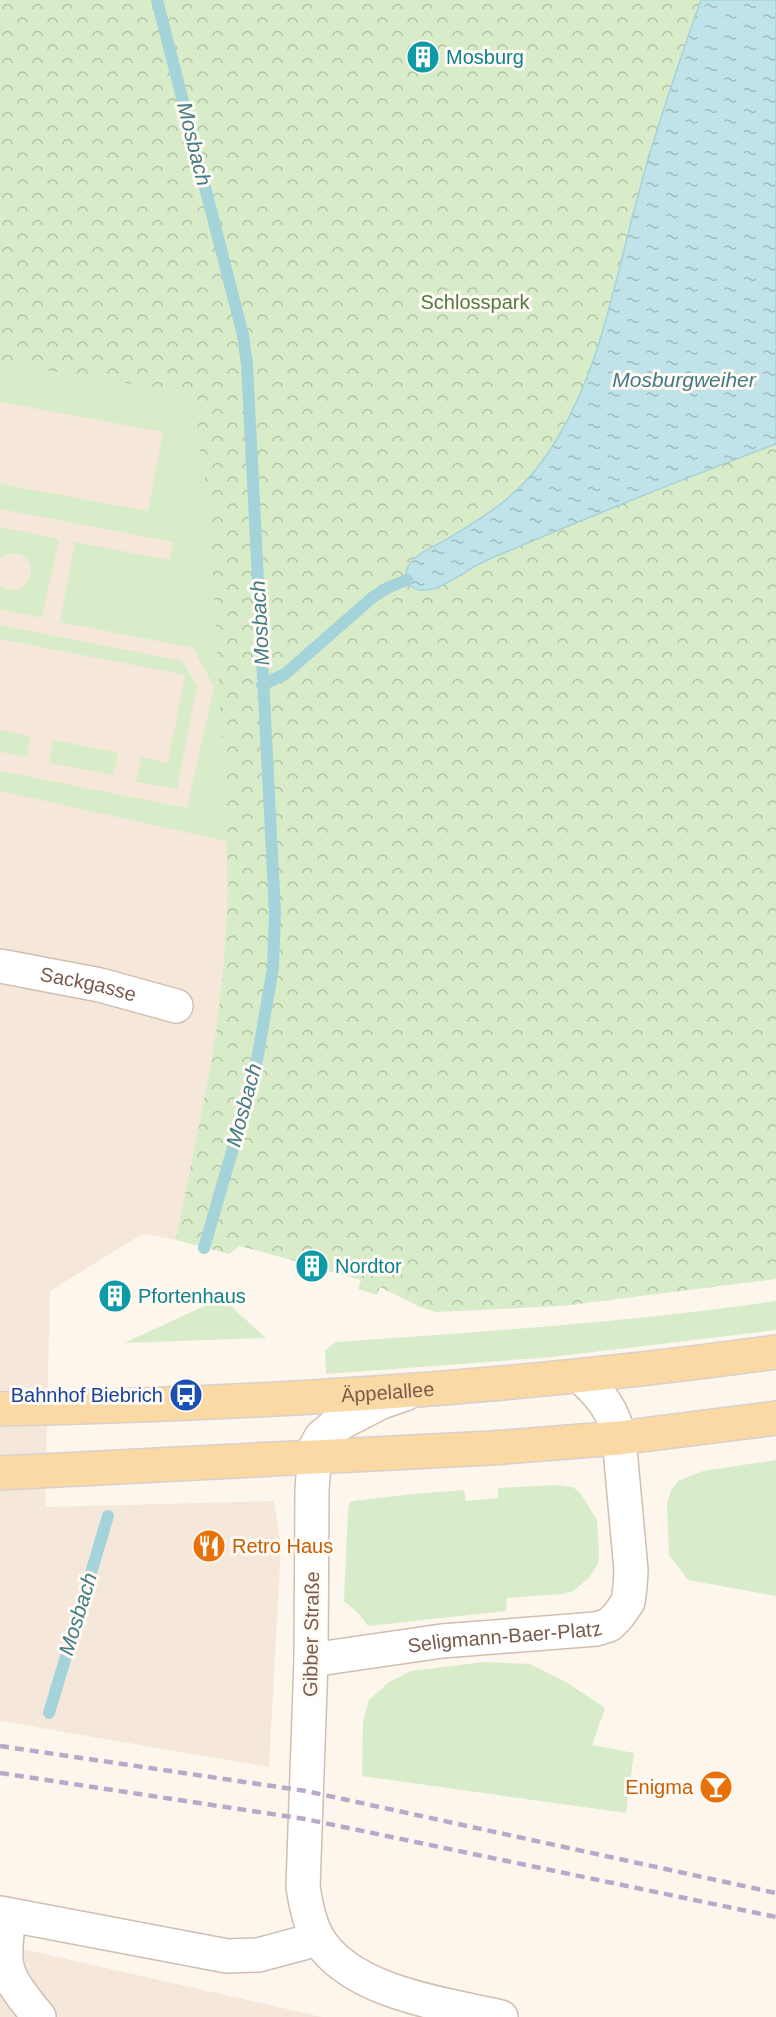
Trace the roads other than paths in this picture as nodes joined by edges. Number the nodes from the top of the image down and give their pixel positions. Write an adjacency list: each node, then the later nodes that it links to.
1 (0, 966): 2 (street, Sackgasse)
2 (176, 1006)
3 (776, 1353): 4 (main road, Äppelallee)
4 (580, 1376): 5 (main road, Äppelallee); 8 (street, Seligmann-Baer-Platz)
5 (417, 1390): 6 (main road, Äppelallee); 9 (street, Gibber Straße)
6 (0, 1409)
7 (776, 1418): 8 (main road)
8 (619, 1438): 9 (main road); 11 (street, Seligmann-Baer-Platz)
9 (314, 1457): 10 (main road); 11 (street, Gibber Straße)
10 (0, 1473)
11 (311, 1660): 13 (street, Gibber Straße)
12 (4, 1914): 13 (street); 14 (street)
13 (318, 1939): 15 (street, Gibber Straße)
14 (39, 2017)
15 (501, 2017)

